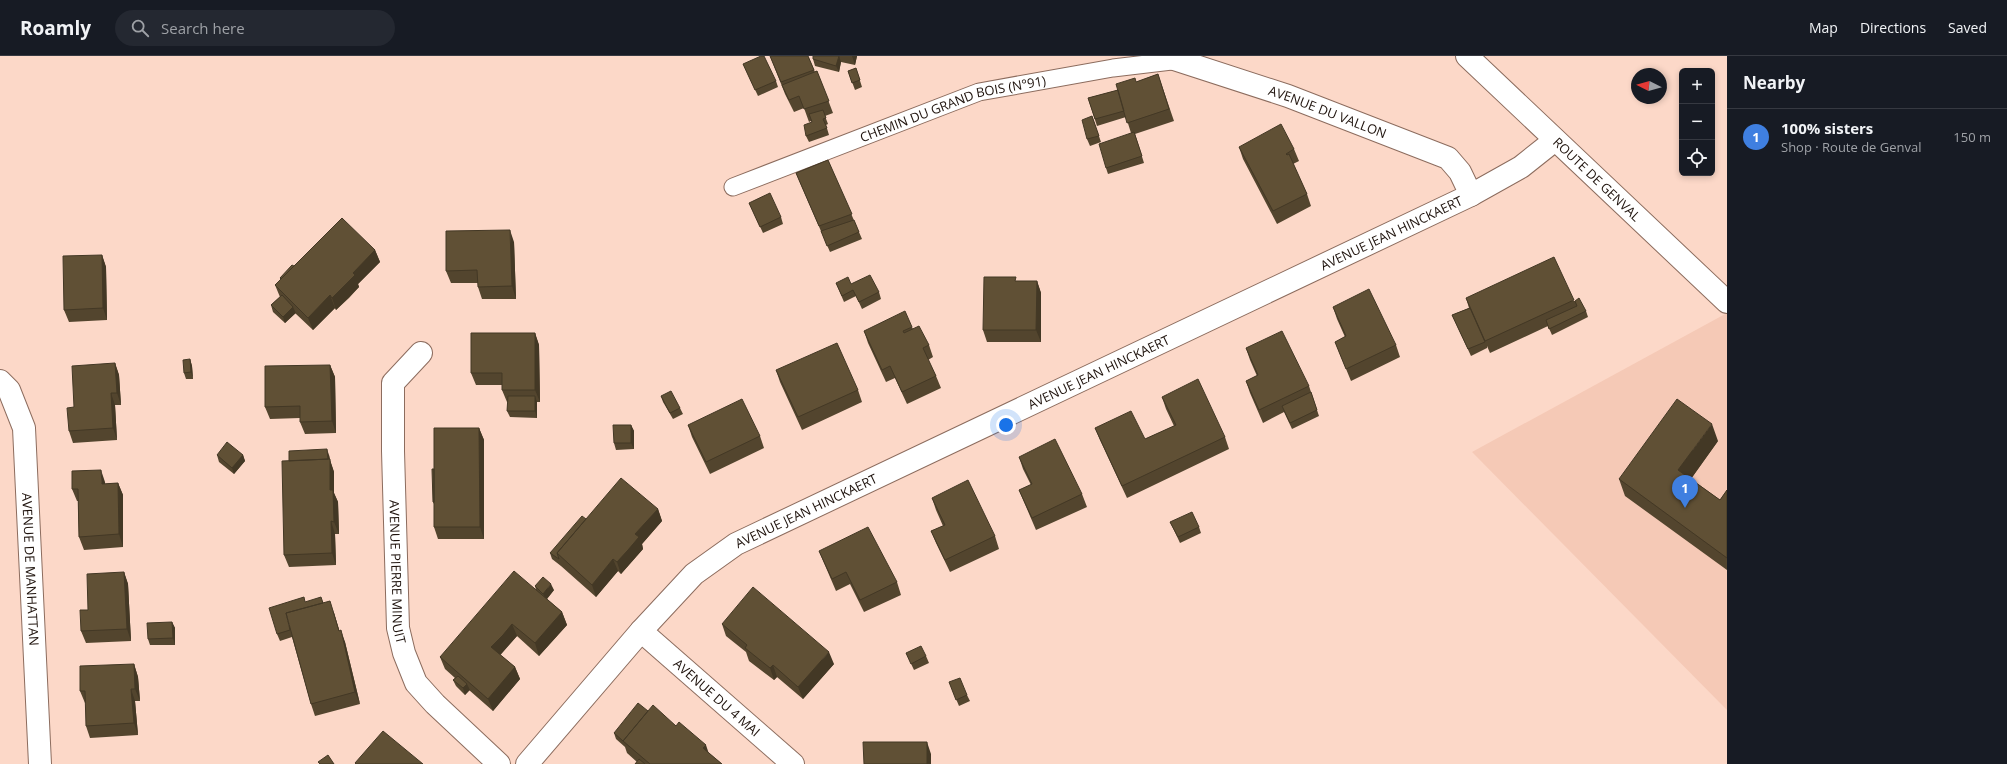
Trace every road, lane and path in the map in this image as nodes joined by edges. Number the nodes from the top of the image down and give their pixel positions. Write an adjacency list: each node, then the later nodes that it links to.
1 (1467, 56): 3 (street, ROUTE DE GENVAL)
2 (1173, 58): 4 (lane, CHEMIN DU GRAND BOIS (N°91)); 5 (street, AVENUE DU VALLON)
3 (1556, 140): 5 (street, AVENUE JEAN HINCKAERT); 6 (street, ROUTE DE GENVAL)
4 (733, 187)
5 (1471, 195): 9 (street, AVENUE JEAN HINCKAERT)
6 (1727, 302)
7 (421, 353): 11 (street, AVENUE PIERRE MINUIT)
8 (0, 381): 10 (street, AVENUE DE MANHATTAN)
9 (641, 631): 12 (street, AVENUE JEAN HINCKAERT); 13 (street, AVENUE DU 4 MAI)
10 (40, 764)
11 (499, 764)
12 (527, 764)
13 (793, 764)

